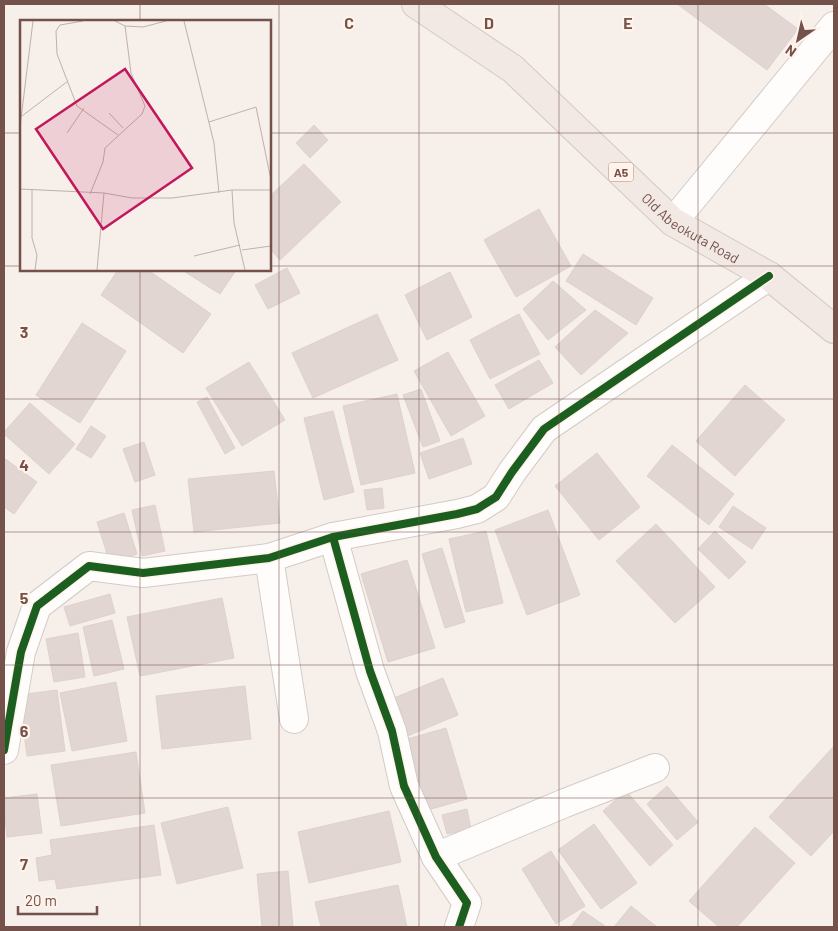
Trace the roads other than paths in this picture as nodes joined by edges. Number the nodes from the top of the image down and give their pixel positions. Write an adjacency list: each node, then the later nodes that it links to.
1 (416, 4): 3 (highway, Old Abeokuta Road / A5)
2 (834, 26): 3 (street)
3 (673, 222): 4 (highway, Old Abeokuta Road / A5)
4 (770, 276): 5 (highway, Old Abeokuta Road / A5); 6 (street)
5 (834, 329)
6 (333, 537): 7 (street); 11 (street)
7 (269, 558): 8 (street); 9 (street)
8 (294, 719)
9 (4, 750)
10 (655, 768): 11 (street)
11 (436, 857): 12 (street)
12 (459, 927)

